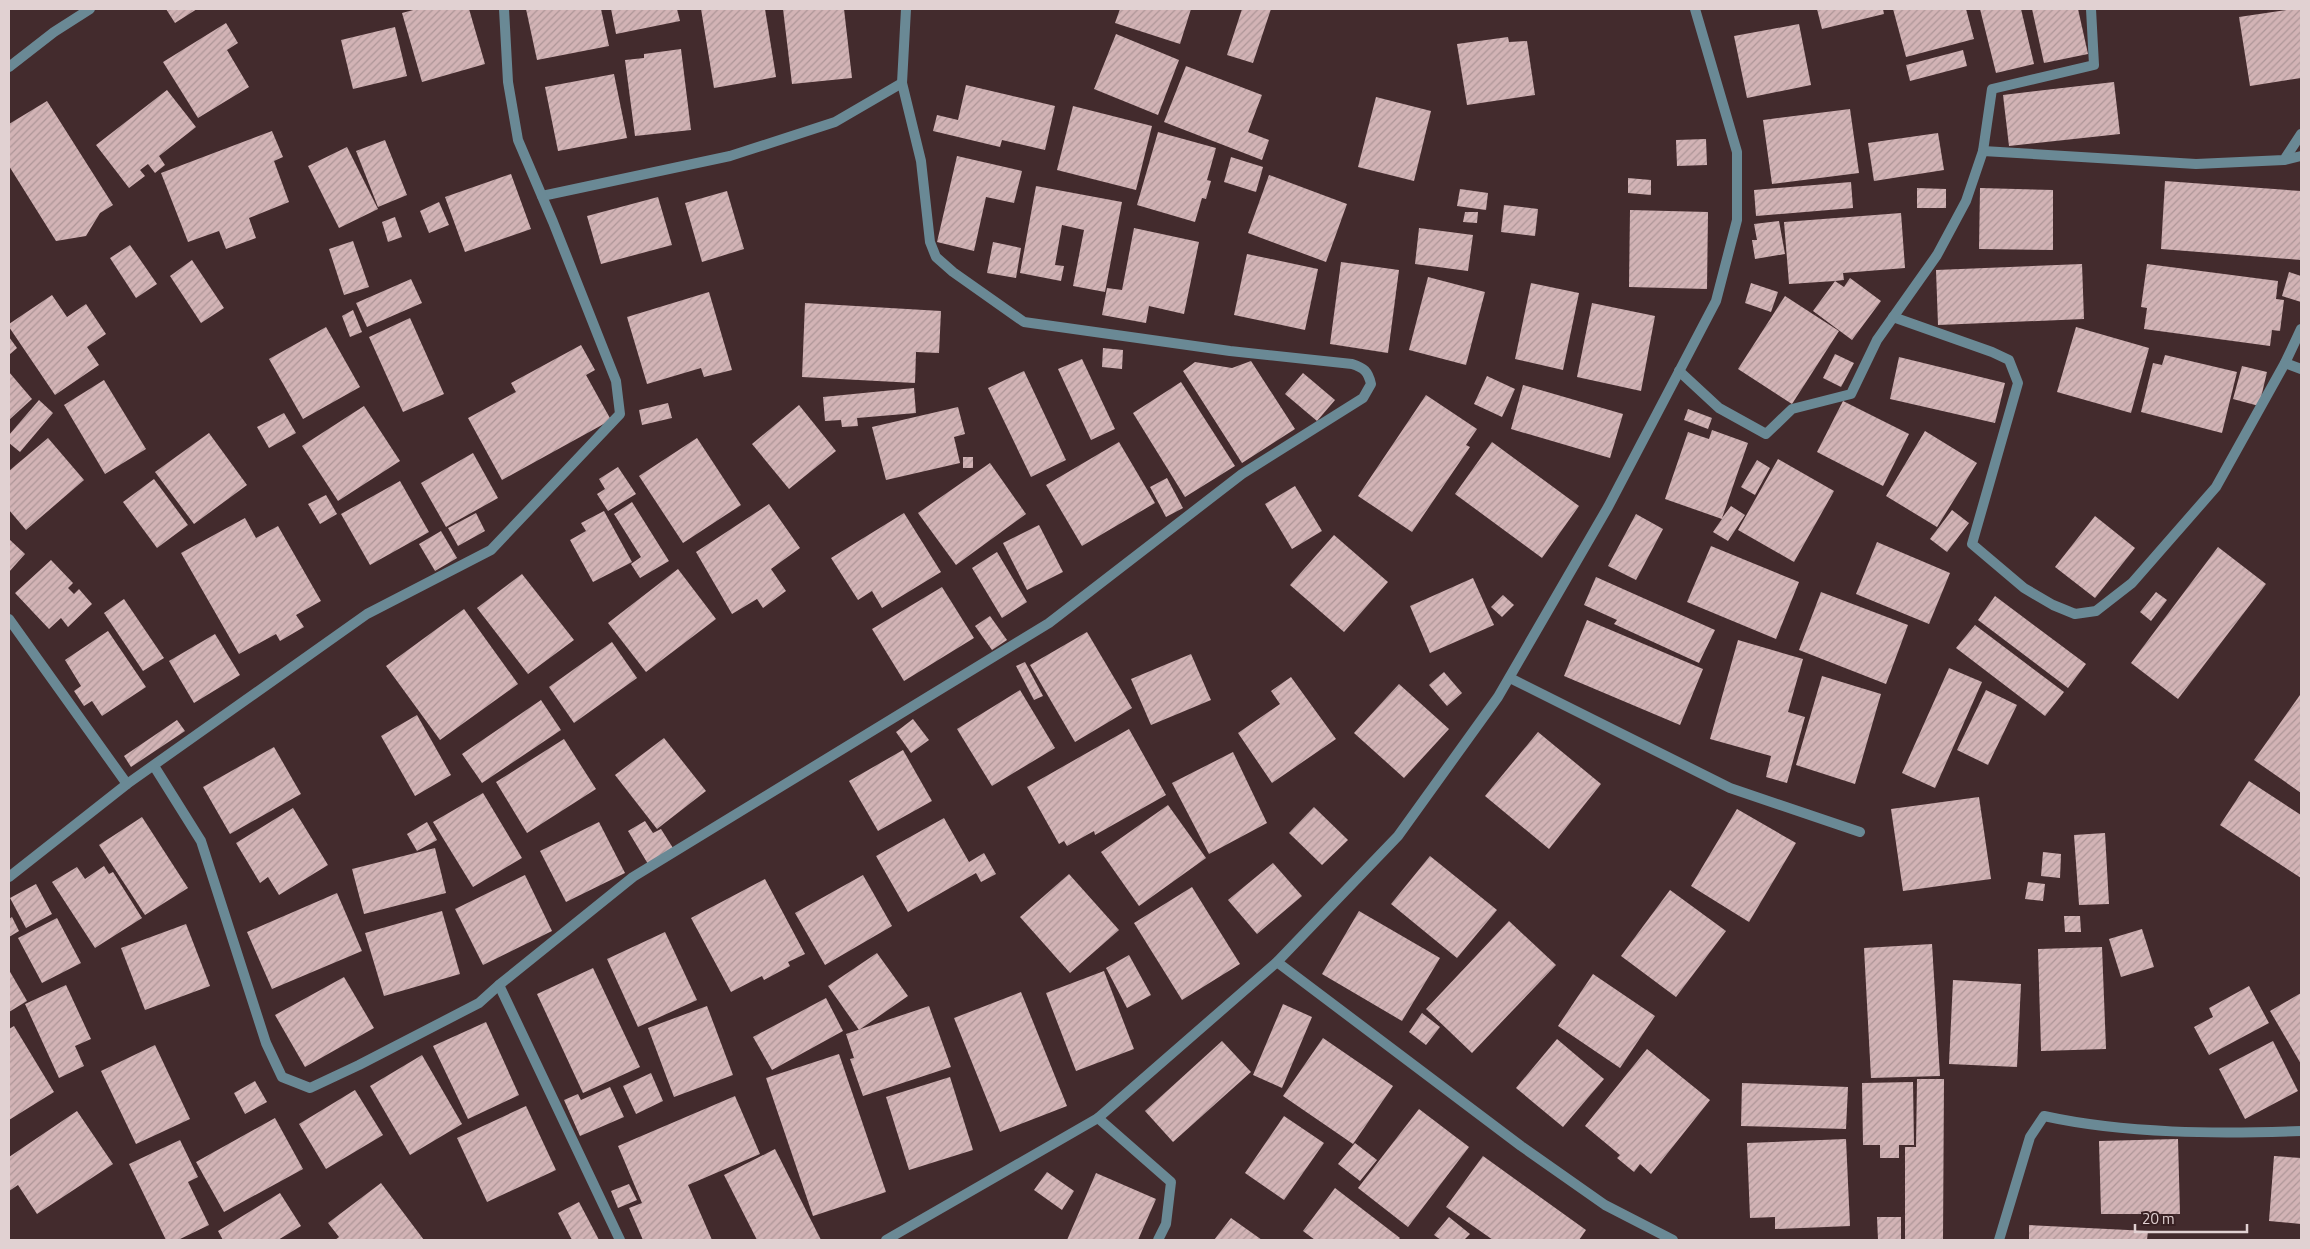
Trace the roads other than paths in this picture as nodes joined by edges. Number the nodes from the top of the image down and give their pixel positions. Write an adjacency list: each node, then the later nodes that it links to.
1 (90, 9): 6 (street)
2 (504, 9): 12 (street)
3 (906, 9): 7 (street)
4 (1695, 9): 17 (street)
5 (2091, 9): 9 (street)
6 (9, 67)
7 (902, 83): 12 (street); 25 (street)
8 (2301, 134): 11 (street)
9 (1982, 151): 11 (street); 13 (street)
10 (2301, 156): 11 (street)
11 (2284, 160)
12 (542, 196): 20 (street)
13 (1894, 317): 15 (street); 17 (street)
14 (2301, 329): 15 (street)
15 (2285, 363): 16 (street)
16 (2301, 369)
17 (1679, 372): 19 (street)
18 (9, 619): 21 (street)
19 (1510, 678): 22 (street); 24 (street)
20 (154, 766): 21 (street); 25 (street)
21 (127, 784): 23 (street)
22 (1860, 832)
23 (9, 877)
24 (1277, 962): 26 (street); 31 (street)
25 (499, 985): 28 (street)
26 (1098, 1118): 29 (street); 30 (street)
27 (2301, 1131): 32 (street)
28 (620, 1240)
29 (886, 1240)
30 (1158, 1240)
31 (1673, 1240)
32 (1998, 1240)

